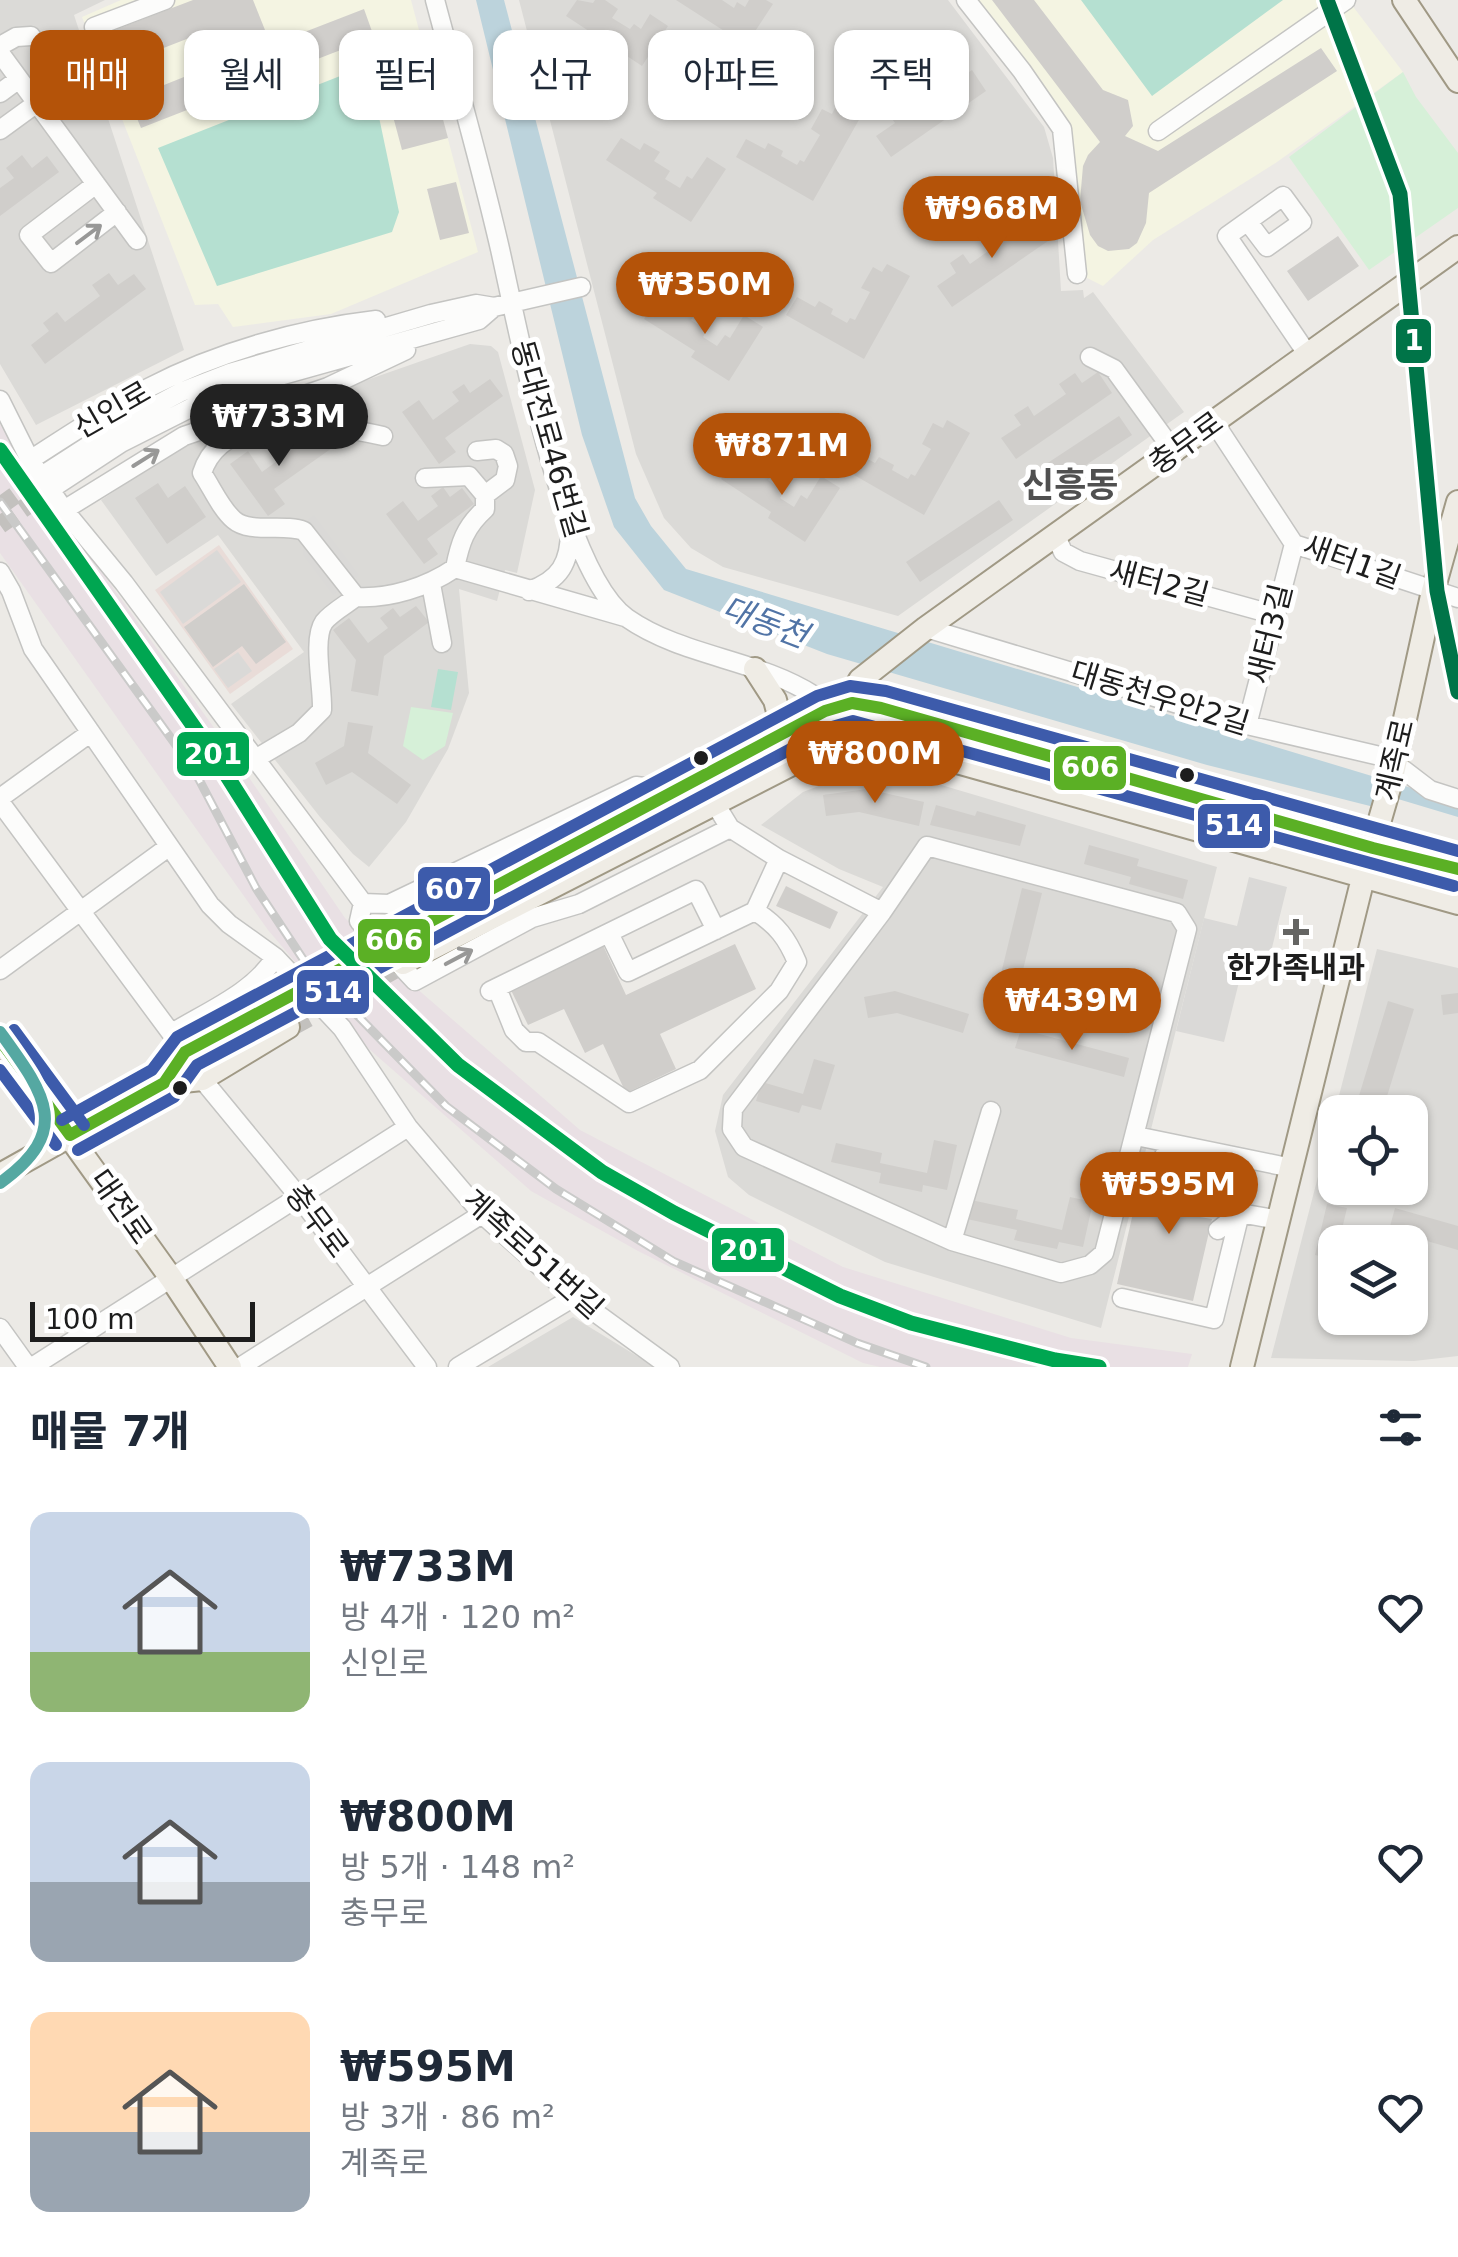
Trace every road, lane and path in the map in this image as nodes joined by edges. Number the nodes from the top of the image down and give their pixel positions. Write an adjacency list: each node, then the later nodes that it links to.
1 (166, 0): 6 (street)
2 (435, 0): 25 (street, 동대전로46번길)
3 (966, 0): 23 (street)
4 (1346, 0): 16 (street)
5 (1412, 3): 10 (main road)
6 (94, 27)
7 (30, 36): 8 (street)
8 (0, 49): 9 (street)
9 (19, 78): 11 (street); 12 (street)
10 (1458, 81)
11 (0, 93)
12 (30, 93)
13 (30, 108): 15 (street)
14 (49, 120): 17 (street)
15 (0, 130)
16 (1158, 131)
17 (96, 184): 18 (street); 18 (street, one-way to 18)
18 (117, 212): 20 (street)
19 (1248, 222): 27 (street)
20 (137, 240)
21 (1458, 247): 22 (main road, 충무로)
22 (1448, 259): 27 (main road, 충무로)
23 (1077, 274)
24 (581, 287): 25 (street, 신인로)
25 (510, 304): 26 (street, 신인로); 40 (street, 동대전로46번길)
26 (436, 322): 34 (street, 신인로); 36 (street, 신인로); 39 (street, 신인로, one-way to 26)
27 (1308, 355): 30 (main road, 충무로)
28 (1090, 357): 33 (street)
29 (0, 400): 34 (street)
30 (1214, 422): 33 (main road, 충무로); 42 (street, 새터1길)
31 (383, 436): 48 (street)
32 (477, 451): 37 (street)
33 (1174, 452): 41 (main road, 충무로)
34 (30, 460): 39 (street)
35 (425, 478): 37 (street)
36 (52, 479)
37 (484, 495): 43 (street)
38 (1458, 502): 47 (main road, 계족로)
39 (64, 510): 62 (street)
40 (570, 520): 46 (street); 51 (street, 동대전로46번길)
41 (1055, 534): 50 (street, 새터2길); 52 (main road, 충무로)
42 (1294, 544): 47 (street, 새터1길); 50 (street, 새터3길)
43 (456, 568): 45 (street); 46 (street)
44 (0, 572): 58 (street, 계족로51번길)
45 (431, 584): 48 (street); 53 (street)
46 (528, 591): 51 (street)
47 (1433, 591): 49 (street, 새터1길); 63 (main road, 계족로)
48 (356, 597): 62 (street)
49 (1458, 598)
50 (1275, 615): 57 (street, 새터3길)
51 (625, 616): 54 (street, 동대전로46번길)
52 (926, 628): 55 (main road, 충무로); 57 (street, 대동천우안2길)
53 (442, 643)
54 (755, 669): 56 (street, 동대전로46번길); 59 (main road)
55 (852, 703): 56 (main road); 60 (main road); 72 (main road)
56 (825, 711): 59 (main road); 61 (street)
57 (1247, 725): 63 (street, 대동천우안2길)
58 (90, 733): 67 (street); 71 (street, 계족로51번길)
59 (784, 734): 64 (main road)
60 (861, 735): 61 (main road); 75 (main road)
61 (836, 742): 69 (main road)
62 (255, 759): 79 (street)
63 (1395, 767): 65 (street); 66 (street); 72 (main road, 계족로)
64 (700, 779): 68 (main road); 69 (street)
65 (1458, 788)
66 (1458, 799)
67 (0, 800): 77 (street)
68 (665, 800): 69 (main road); 79 (street)
69 (716, 805): 70 (street)
70 (730, 828): 73 (street); 79 (street, one-way to 70)
71 (168, 848): 77 (street); 83 (street, 계족로51번길)
72 (1373, 848): 74 (main road); 75 (main road, 계족로)
73 (780, 859): 78 (street); 80 (street)
74 (1458, 869)
75 (1363, 878): 76 (main road); 96 (main road, 계족로)
76 (1458, 903)
77 (83, 910): 84 (street); 88 (street)
78 (755, 910): 81 (street); 82 (street)
79 (361, 912)
80 (882, 912): 94 (street); 104 (street)
81 (716, 930): 82 (street); 82 (street)
82 (609, 932)
83 (274, 957): 88 (street); 92 (street, 계족로51번길)
84 (0, 970)
85 (276, 1005): 88 (main road)
86 (288, 1028): 89 (main road)
87 (0, 1040): 93 (main road, 대전로)
88 (179, 1043): 90 (main road)
89 (202, 1078): 90 (main road); 98 (street, 충무로)
90 (164, 1083): 93 (main road)
91 (991, 1111): 104 (street)
92 (408, 1127): 98 (street, 대전로); 101 (street, 계족로51번길)
93 (70, 1135): 97 (main road); 105 (main road, 대전로)
94 (1136, 1136): 95 (street); 104 (street)
95 (1170, 1143): 96 (street); 99 (street)
96 (1292, 1168): 102 (main road, 계족로)
97 (0, 1175)
98 (300, 1198): 105 (street, 대전로); 106 (street, 충무로)
99 (1144, 1198)
100 (1240, 1213): 102 (street); 103 (street); 108 (street)
101 (482, 1214): 106 (street); 107 (street, 계족로51번길)
102 (1278, 1220): 116 (main road, 계족로)
103 (1218, 1230)
104 (952, 1241)
105 (171, 1278): 110 (street, 대전로); 111 (main road, 대전로)
106 (367, 1288): 112 (street); 113 (street, 충무로)
107 (574, 1296): 114 (street); 115 (street, 계족로51번길)
108 (1122, 1298)
109 (0, 1328): 110 (street)
110 (30, 1367)
111 (230, 1367)
112 (240, 1367)
113 (427, 1367)
114 (458, 1367)
115 (670, 1367)
116 (1242, 1367)

